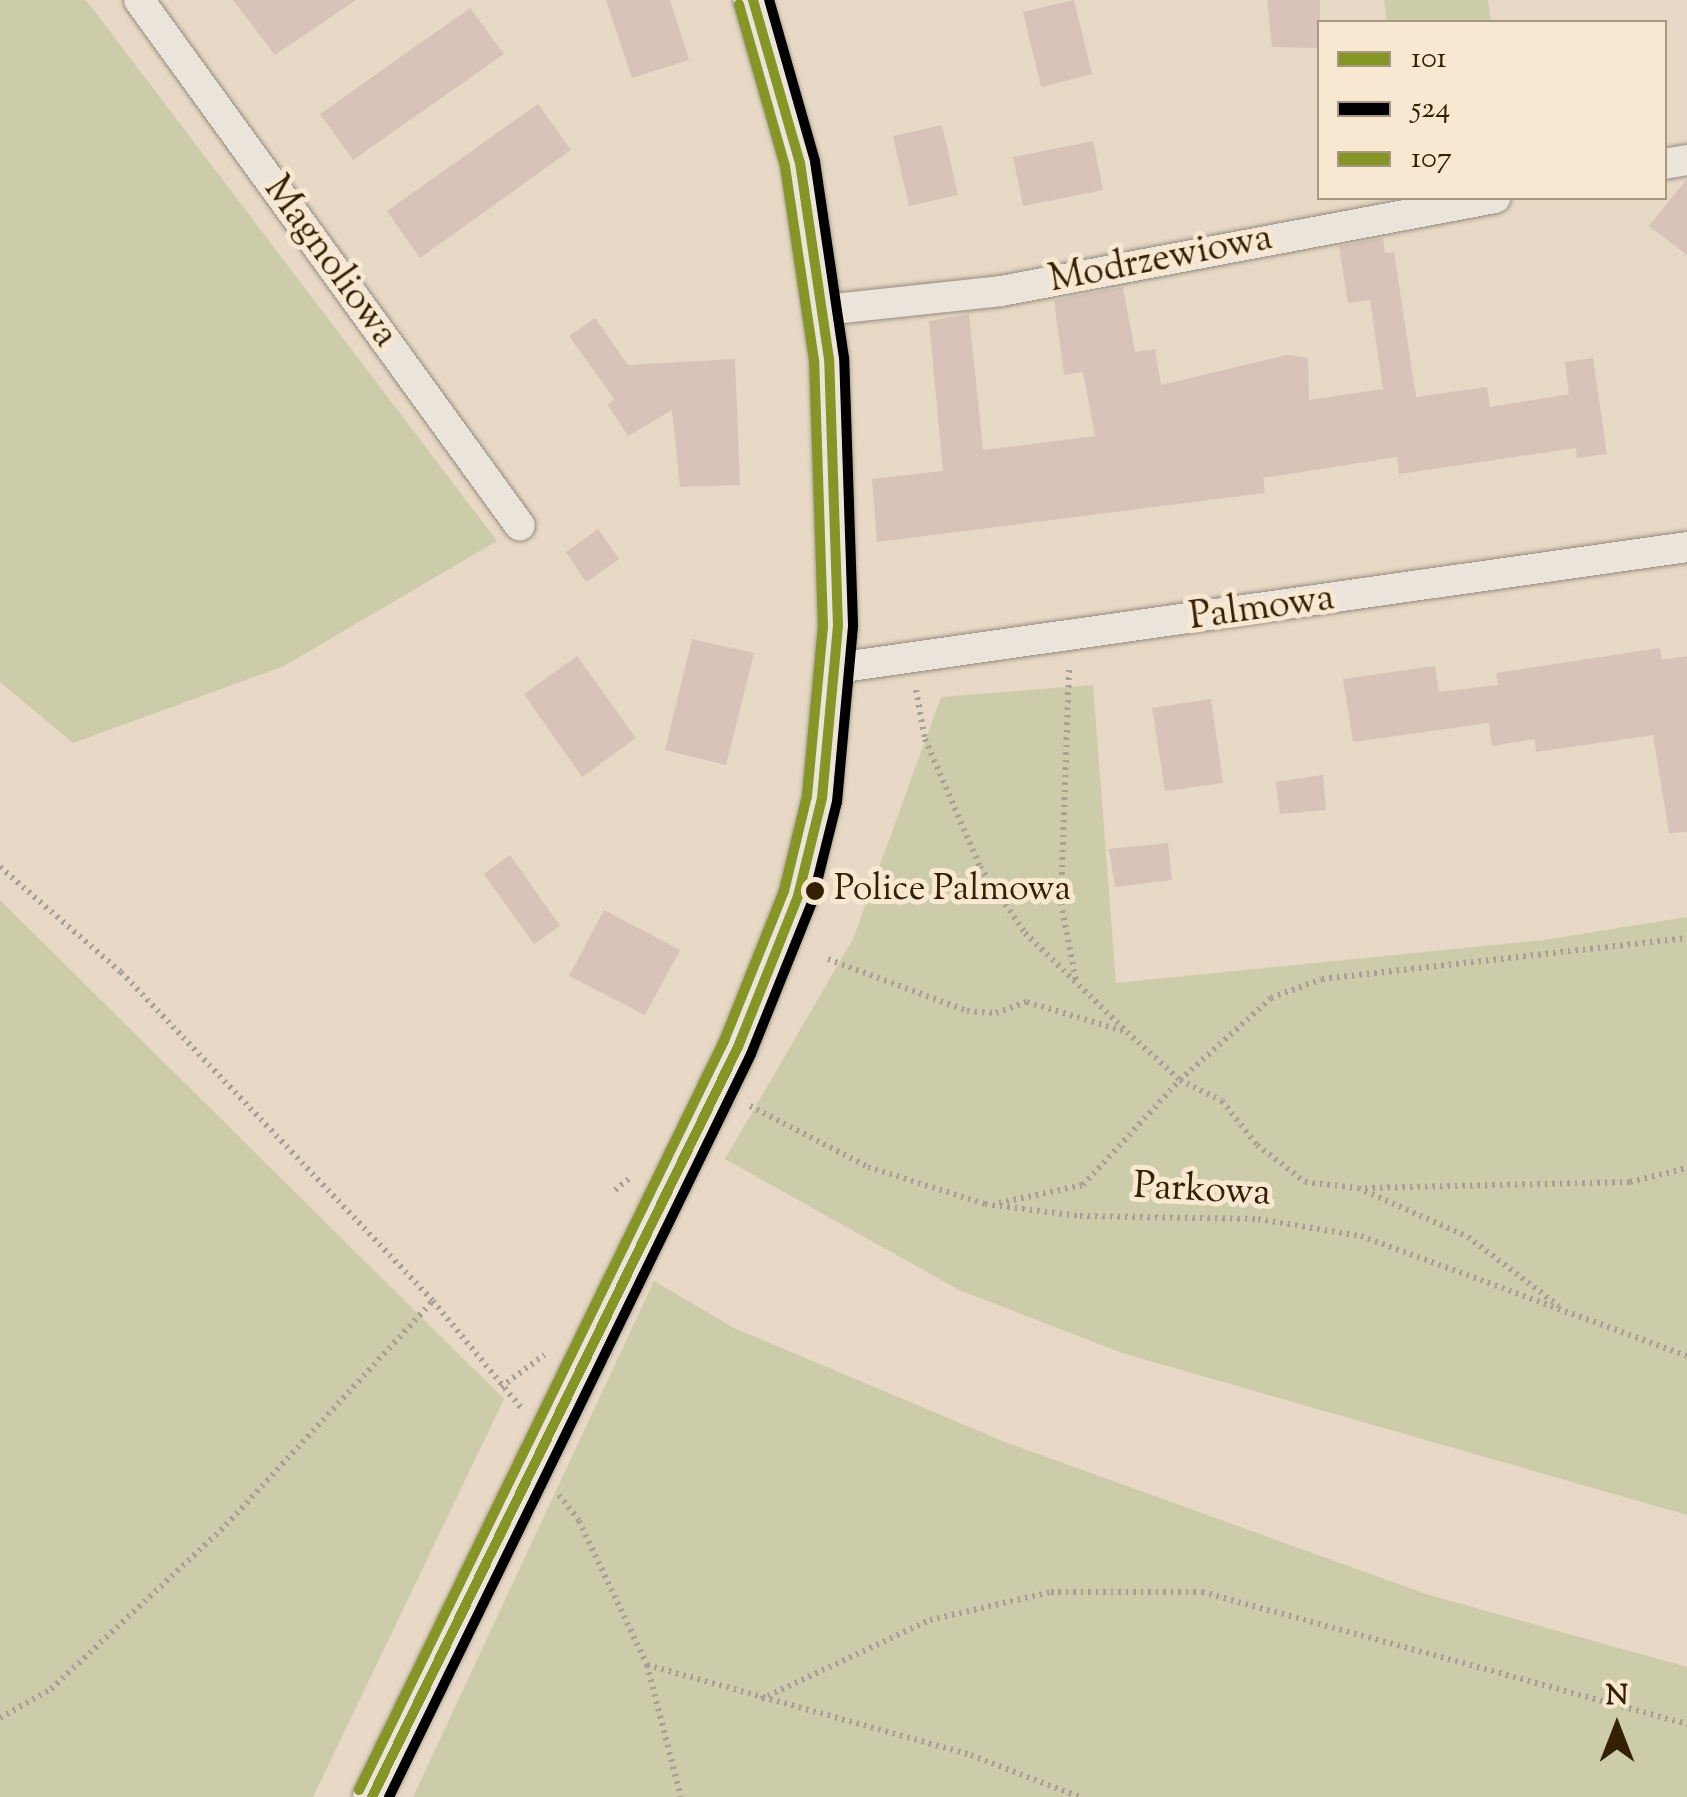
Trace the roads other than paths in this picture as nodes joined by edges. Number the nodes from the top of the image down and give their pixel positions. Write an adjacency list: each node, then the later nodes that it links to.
1 (138, 0): 5 (street, Magnoliowa)
2 (753, 0): 4 (street)
3 (1484, 200): 4 (street, Modrzewiowa)
4 (824, 310): 7 (street)
5 (520, 526)
6 (1687, 548): 7 (street, Palmowa)
7 (836, 668): 8 (street)
8 (372, 1797)

